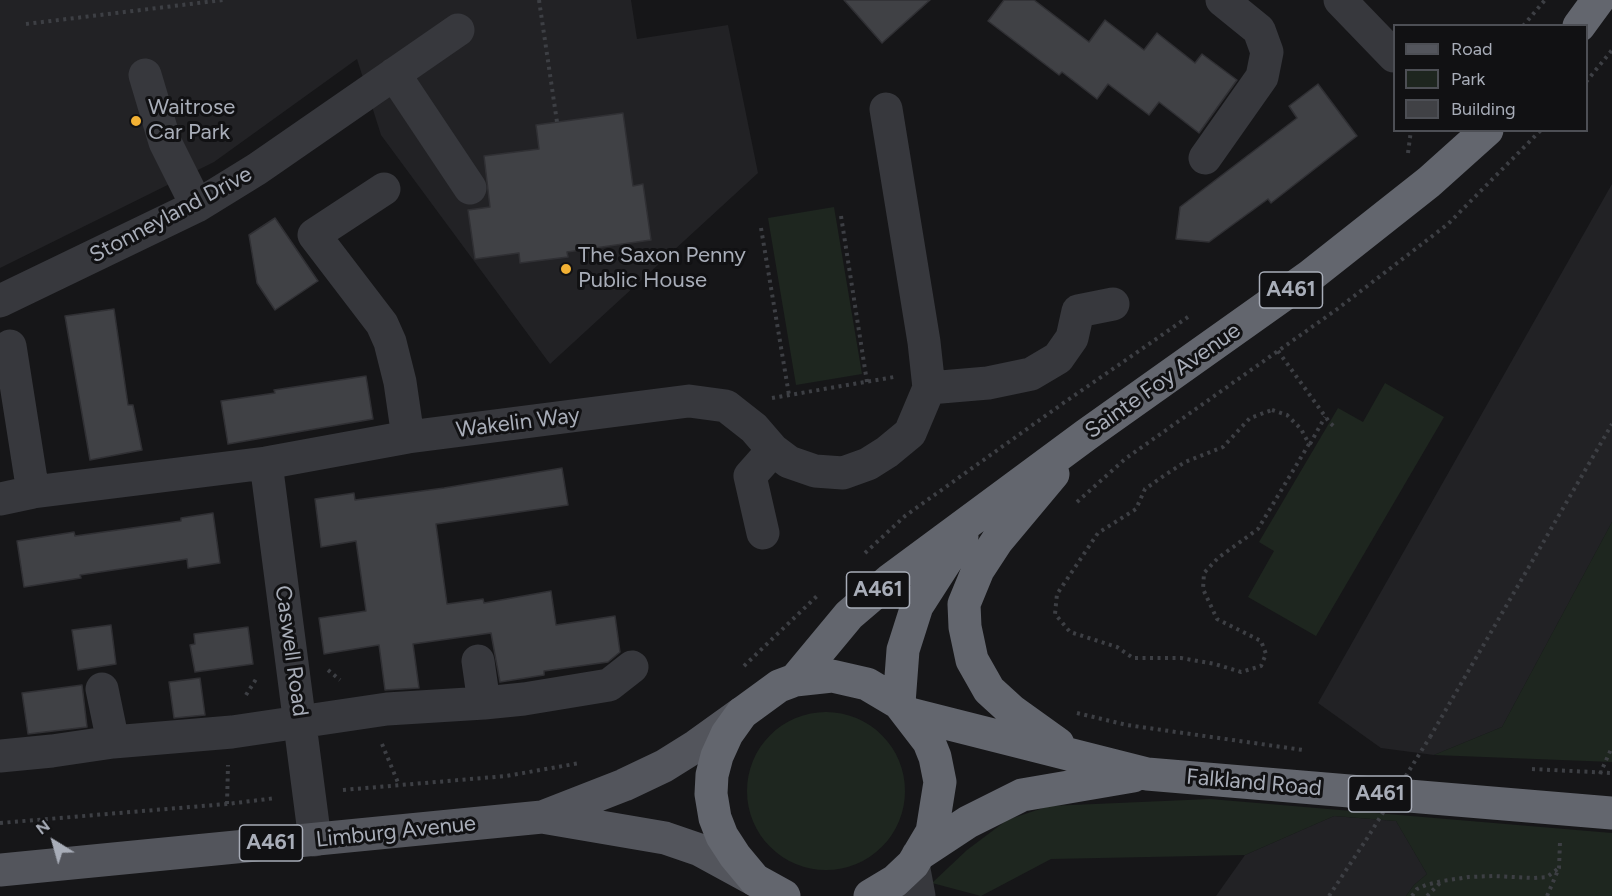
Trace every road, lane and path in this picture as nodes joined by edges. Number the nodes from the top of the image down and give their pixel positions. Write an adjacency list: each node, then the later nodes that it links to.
1 (223, 0): 7 (path)
2 (539, 0): 17 (path)
3 (1222, 0): 21 (street)
4 (1340, 0): 12 (street)
5 (1545, 0): 8 (path)
6 (1598, 0): 9 (highway)
7 (26, 24)
8 (1525, 24)
9 (1580, 24)
10 (458, 30): 13 (street, Stonneyland Drive)
11 (1612, 50): 15 (path)
12 (1393, 55)
13 (394, 74): 23 (street); 25 (street, Stonneyland Drive)
14 (145, 75): 25 (street)
15 (1588, 81)
16 (886, 109): 33 (street)
17 (557, 122)
18 (1411, 132): 22 (path)
19 (1539, 132): 32 (path)
20 (1477, 134): 40 (highway, Sainte Foy Avenue / A461)
21 (1205, 158)
22 (1401, 161)
23 (470, 188)
24 (384, 189): 41 (street)
25 (197, 206): 28 (street, Stonneyland Drive)
26 (841, 216): 34 (path)
27 (761, 228): 35 (path)
28 (0, 301)
29 (1113, 304): 33 (street)
30 (1191, 315): 50 (path)
31 (10, 346): 45 (street)
32 (1278, 351): 37 (path); 47 (path)
33 (927, 367): 34 (path); 43 (street)
34 (867, 382): 35 (path)
35 (789, 395): 36 (path)
36 (726, 406): 41 (street, Wakelin Way); 43 (street)
37 (1325, 417): 39 (path); 42 (path)
38 (1612, 424): 84 (path, bridge)
39 (1336, 428)
40 (1086, 435): 48 (highway, Sainte Foy Avenue / A461); 65 (highway)
41 (408, 437): 44 (street, Wakelin Way)
42 (1309, 444): 42 (path)
43 (773, 450): 49 (street)
44 (266, 463): 45 (street, Wakelin Way); 61 (street, Caswell Road)
45 (33, 492): 46 (street, Wakelin Way)
46 (0, 499)
47 (1077, 503)
48 (976, 515): 55 (highway, Sainte Foy Avenue / A461); 58 (highway, Sainte Foy Avenue / A461)
49 (763, 533)
50 (864, 553)
51 (823, 591): 54 (path)
52 (478, 661): 57 (street)
53 (632, 667): 57 (street)
54 (736, 674)
55 (795, 680): 58 (highway, A461); 60 (highway, A461)
56 (102, 689): 62 (street)
57 (484, 704): 61 (street)
58 (904, 709): 65 (highway, Falkland Road / A461); 77 (highway, A461)
59 (1075, 712): 63 (path)
60 (742, 713): 74 (main road, Limburg Avenue / A461); 79 (highway, A461)
61 (300, 722): 62 (street); 72 (street, Caswell Road)
62 (113, 742): 64 (street)
63 (1310, 751)
64 (0, 756)
65 (1074, 756): 71 (highway, Falkland Road / A461)
66 (1412, 761): 67 (path)
67 (1424, 762)
68 (582, 763): 72 (path)
69 (1530, 769): 70 (path)
70 (1612, 773)
71 (1147, 774): 73 (highway, Falkland Road / A461); 77 (highway, Falkland Road / A461)
72 (309, 794): 75 (path); 76 (street, Caswell Road)
73 (1612, 813)
74 (542, 817): 76 (main road, Limburg Avenue / A461); 79 (main road, Limburg Avenue / A461)
75 (0, 823)
76 (315, 840): 78 (main road, Limburg Avenue / A461)
77 (916, 859): 82 (highway, A461); 83 (street)
78 (0, 870)
79 (755, 880): 81 (highway, A461)
80 (1442, 881): 85 (path); 86 (path); 87 (path)
81 (784, 896)
82 (870, 896)
83 (919, 896)
84 (1329, 896)
85 (1412, 896)
86 (1427, 896)
87 (1547, 896)

